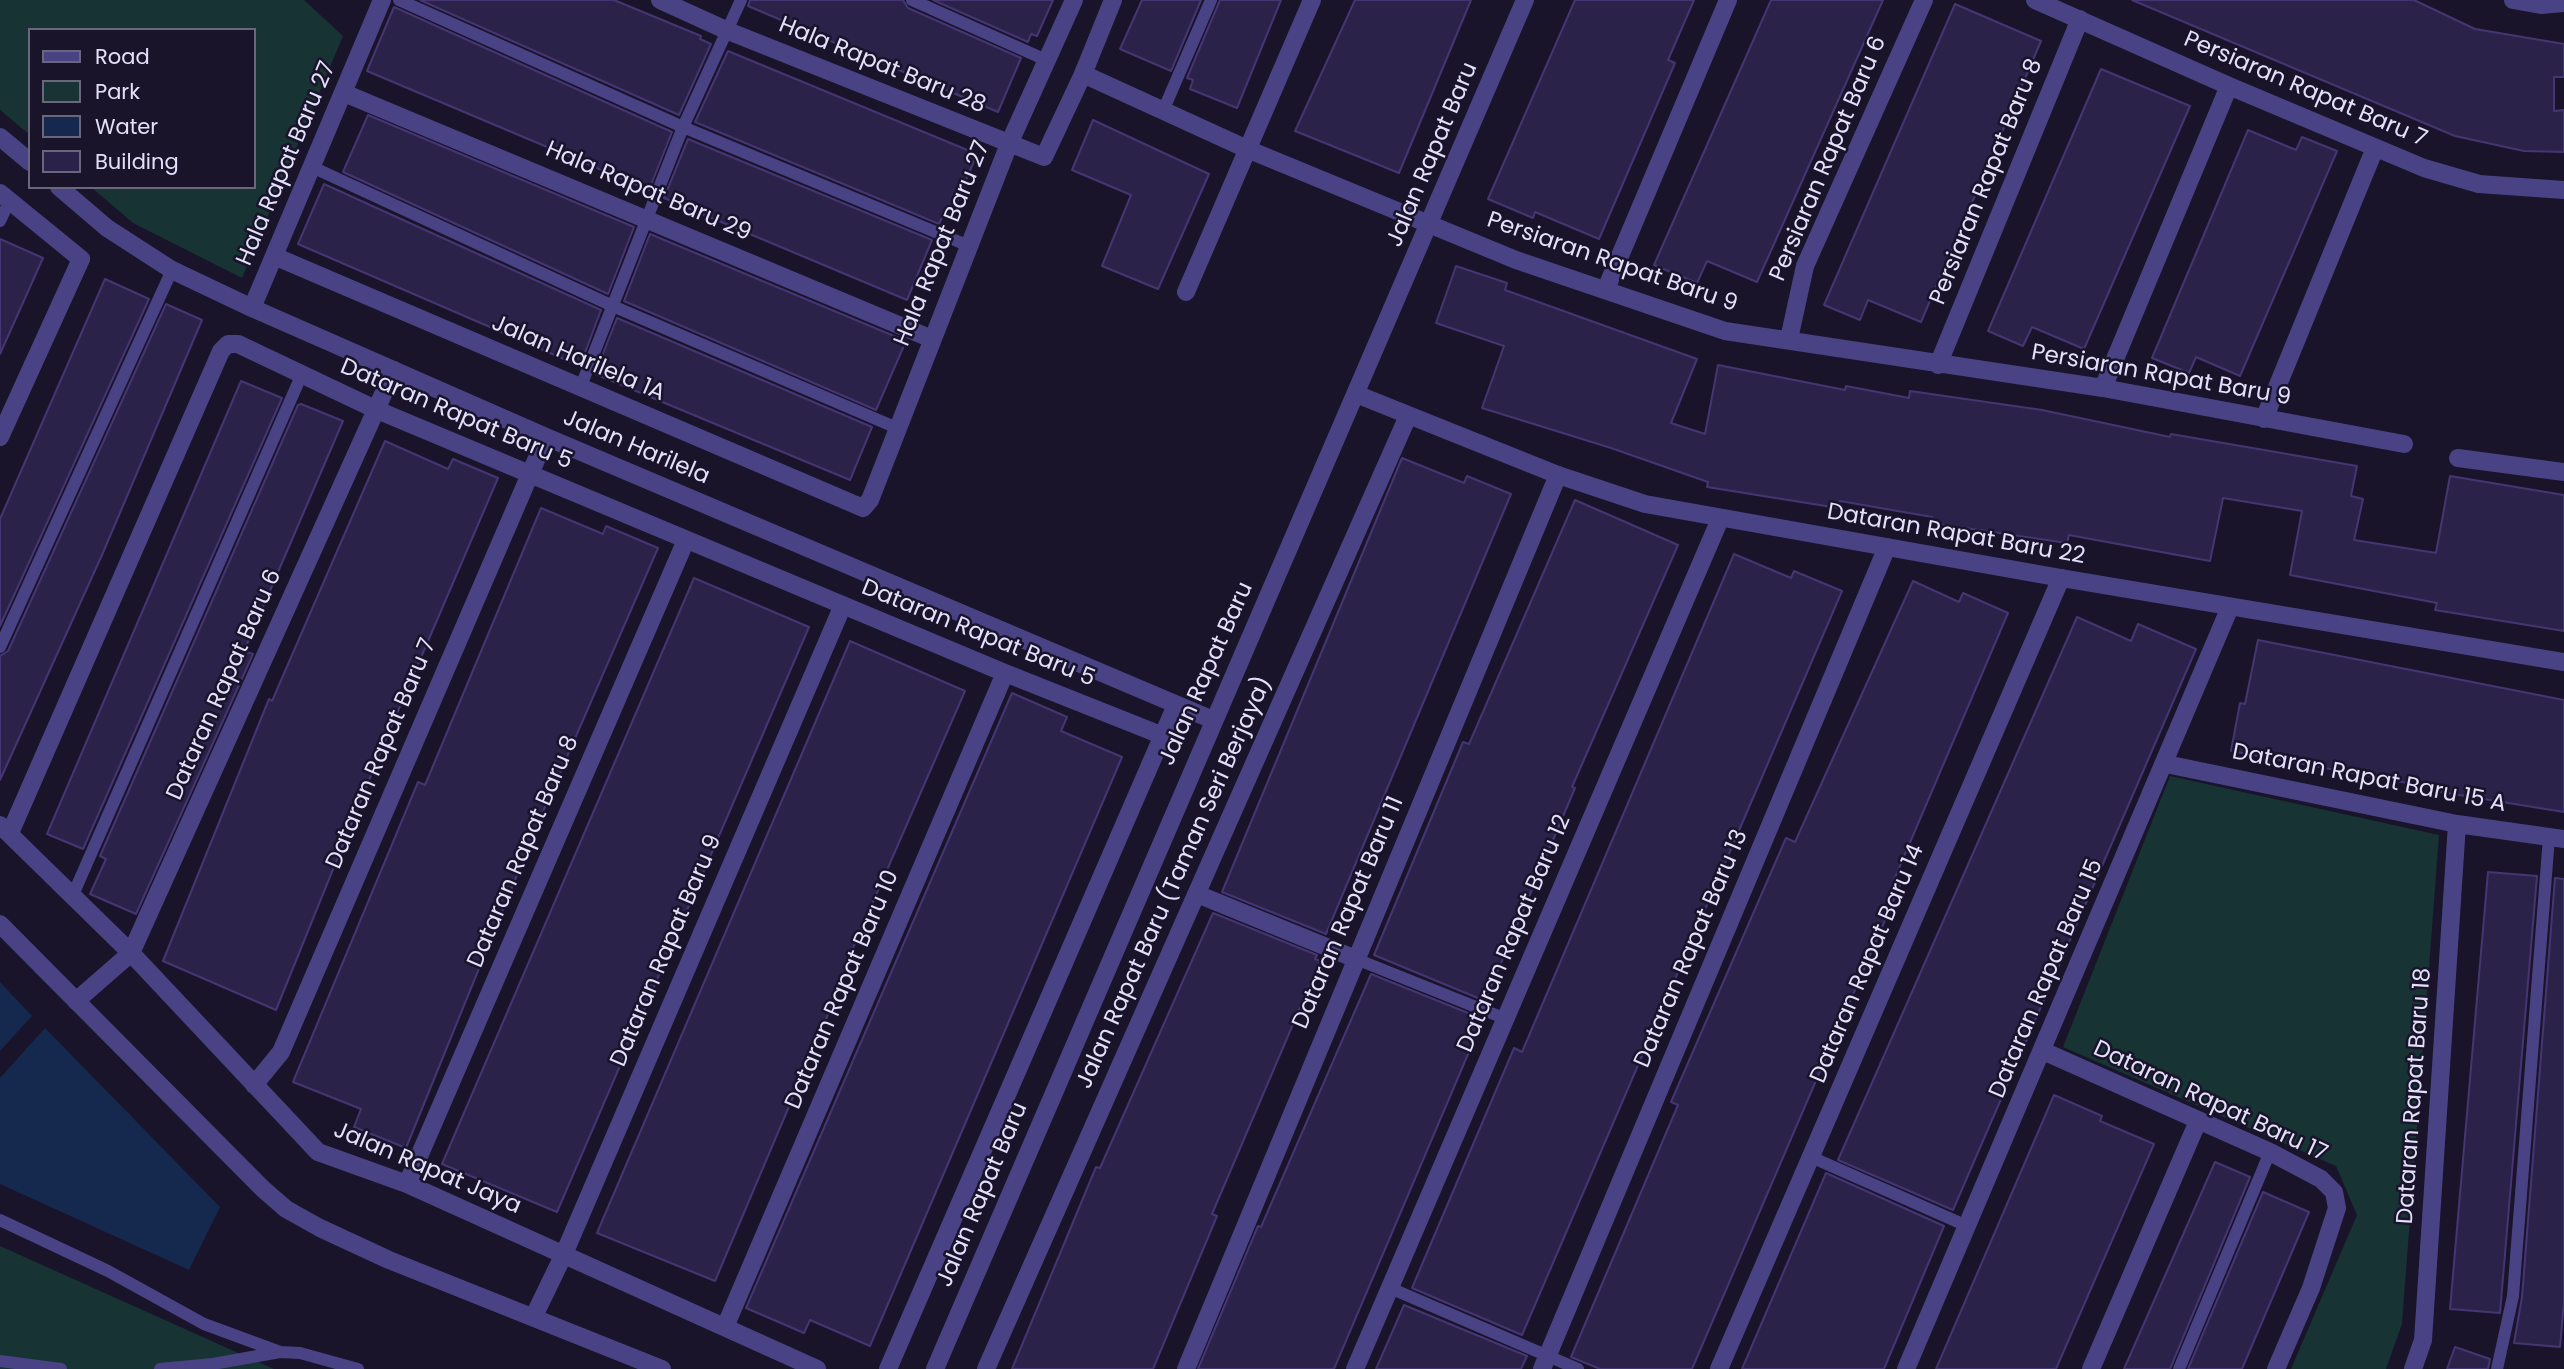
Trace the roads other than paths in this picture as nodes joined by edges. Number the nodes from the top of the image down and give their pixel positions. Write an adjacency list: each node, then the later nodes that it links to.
1 (382, 0): 21 (street, Hala Rapat Baru 27)
2 (399, 0): 23 (lane)
3 (660, 0): 17 (street, Hala Rapat Baru 28)
4 (741, 0): 17 (lane)
5 (912, 0): 18 (lane)
6 (1073, 0): 18 (street, Hala Rapat Baru 27)
7 (1113, 0): 19 (street)
8 (1211, 0): 22 (lane)
9 (1312, 0): 27 (street)
10 (1525, 0): 35 (street, Jalan Rapat Baru)
11 (1728, 0): 39 (street)
12 (1924, 0): 44 (street, Persiaran Rapat Baru 6)
13 (2035, 0): 16 (street, Persiaran Rapat Baru 7)
14 (2513, 0): 15 (street)
15 (2564, 3)
16 (2080, 19): 20 (street, Persiaran Rapat Baru 7); 45 (street, Persiaran Rapat Baru 8)
17 (728, 31): 23 (lane); 25 (street, Hala Rapat Baru 28)
18 (1046, 60): 25 (street, Hala Rapat Baru 27)
19 (1083, 74): 22 (street, Persiaran Rapat Baru 9); 25 (street)
20 (2229, 86): 26 (street, Persiaran Rapat Baru 7); 49 (street)
21 (344, 93): 29 (street, Hala Rapat Baru 27); 33 (street, Hala Rapat Baru 29)
22 (1163, 111): 27 (street, Persiaran Rapat Baru 9)
23 (683, 127): 33 (lane); 36 (lane)
24 (0, 137): 28 (street)
25 (1009, 144): 36 (street, Hala Rapat Baru 27)
26 (2375, 148): 31 (street, Persiaran Rapat Baru 7); 53 (street)
27 (1247, 149): 35 (street, Persiaran Rapat Baru 9); 40 (street)
28 (28, 160)
29 (312, 167): 37 (street, Hala Rapat Baru 27); 41 (lane)
30 (61, 189): 38 (street, Jalan Harilela)
31 (2564, 190)
32 (5, 196): 34 (lane); 55 (street)
33 (647, 218): 41 (lane); 43 (street, Hala Rapat Baru 29)
34 (0, 221)
35 (1430, 225): 39 (street, Persiaran Rapat Baru 9); 50 (street, Jalan Rapat Baru)
36 (969, 246): 43 (street, Hala Rapat Baru 27)
37 (274, 256): 42 (street, Hala Rapat Baru 27); 48 (street, Jalan Harilela 1A)
38 (172, 270): 42 (street, Jalan Harilela); 69 (lane)
39 (1605, 289): 44 (street, Persiaran Rapat Baru 9)
40 (1186, 292)
41 (615, 307): 48 (lane); 54 (lane)
42 (252, 308): 46 (street, Jalan Harilela)
43 (932, 339): 54 (street, Hala Rapat Baru 27)
44 (1789, 339): 45 (street, Persiaran Rapat Baru 9)
45 (1938, 365): 49 (street, Persiaran Rapat Baru 9)
46 (394, 370): 51 (street, Dataran Rapat Baru 6); 56 (street, Jalan Harilela)
47 (302, 374): 51 (street, Dataran Rapat Baru 5); 77 (street, Dataran Rapat Baru 5); 80 (lane)
48 (581, 386): 62 (street, Jalan Harilela 1A)
49 (2103, 388): 53 (street, Persiaran Rapat Baru 9)
50 (1356, 394): 52 (street, Dataran Rapat Baru 22); 73 (street, Jalan Rapat Baru)
51 (377, 410): 60 (street, Dataran Rapat Baru 5); 82 (street, Dataran Rapat Baru 6)
52 (1408, 416): 61 (street, Dataran Rapat Baru 22); 79 (street, Jalan Rapat Baru (Taman Seri Berjaya))
53 (2264, 419): 57 (street, Persiaran Rapat Baru 9)
54 (897, 428): 62 (street, Hala Rapat Baru 27)
55 (0, 437)
56 (546, 437): 60 (street, Dataran Rapat Baru 7); 72 (street, Jalan Harilela)
57 (2404, 444)
58 (2458, 458): 59 (street)
59 (2564, 472)
60 (529, 473): 64 (street, Dataran Rapat Baru 5); 87 (street, Dataran Rapat Baru 7)
61 (1558, 475): 63 (street, Dataran Rapat Baru 22); 83 (street, Dataran Rapat Baru 11)
62 (863, 508)
63 (1720, 519): 65 (street, Dataran Rapat Baru 22); 85 (street, Dataran Rapat Baru 12)
64 (686, 540): 67 (street, Dataran Rapat Baru 5); 91 (street, Dataran Rapat Baru 8)
65 (1887, 547): 66 (street, Dataran Rapat Baru 22); 100 (street, Dataran Rapat Baru 13)
66 (2061, 578): 68 (street, Dataran Rapat Baru 22); 90 (street, Dataran Rapat Baru 14)
67 (843, 605): 71 (street, Dataran Rapat Baru 5); 94 (street, Dataran Rapat Baru 9)
68 (2230, 607): 70 (street, Dataran Rapat Baru 22); 75 (street, Dataran Rapat Baru 15)
69 (0, 647)
70 (2564, 662)
71 (1005, 673): 74 (street, Dataran Rapat Baru 5); 97 (street, Dataran Rapat Baru 10)
72 (1177, 705): 73 (street, Jalan Harilela); 74 (street, Jalan Rapat Baru)
73 (1213, 720): 107 (street, Jalan Rapat Baru)
74 (1161, 735): 106 (street, Jalan Rapat Baru)
75 (2166, 764): 76 (street, Dataran Rapat Baru 15 A); 86 (street, Dataran Rapat Baru 15)
76 (2457, 824): 78 (street, Dataran Rapat Baru 15 A); 117 (street, Dataran Rapat Baru 18)
77 (5, 829): 80 (street, Jalan Rapat Jaya)
78 (2556, 838): 118 (lane)
79 (1197, 894): 83 (street); 108 (street, Jalan Rapat Baru (Taman Seri Berjaya))
80 (72, 897): 82 (street, Jalan Rapat Jaya)
81 (0, 924): 84 (street)
82 (131, 953): 84 (street, Dataran Rapat Baru 6); 87 (street, Jalan Rapat Jaya)
83 (1356, 959): 85 (lane); 109 (street, Dataran Rapat Baru 11)
84 (76, 1001): 96 (street)
85 (1506, 1019): 95 (street, Dataran Rapat Baru 12)
86 (2043, 1051): 88 (street, Dataran Rapat Baru 17); 93 (street, Dataran Rapat Baru 15)
87 (254, 1085): 91 (street, Jalan Rapat Jaya)
88 (2198, 1121): 89 (street, Dataran Rapat Baru 17); 114 (street)
89 (2270, 1152): 115 (lane); 116 (street, Dataran Rapat Baru 17)
90 (1811, 1157): 93 (lane); 112 (street, Dataran Rapat Baru 14)
91 (407, 1184): 94 (street, Jalan Rapat Jaya)
92 (0, 1220): 98 (lane)
93 (1967, 1226): 113 (street, Dataran Rapat Baru 15)
94 (564, 1254): 96 (street, Dataran Rapat Baru 9); 97 (street, Jalan Rapat Jaya)
95 (1390, 1288): 100 (lane); 110 (street, Dataran Rapat Baru 12)
96 (534, 1316): 104 (street)
97 (725, 1327): 105 (street, Jalan Rapat Jaya)
98 (280, 1352): 102 (lane); 103 (lane)
99 (0, 1361): 101 (lane)
100 (1545, 1363): 111 (lane)
101 (61, 1369)
102 (160, 1369)
103 (358, 1369)
104 (662, 1369)
105 (817, 1369)
106 (888, 1369)
107 (935, 1369)
108 (986, 1369)
109 (1186, 1369)
110 (1355, 1369)
111 (1578, 1369)
112 (1719, 1369)
113 (1906, 1369)
114 (2091, 1369)
115 (2179, 1369)
116 (2276, 1369)
117 (2413, 1369)
118 (2497, 1369)

